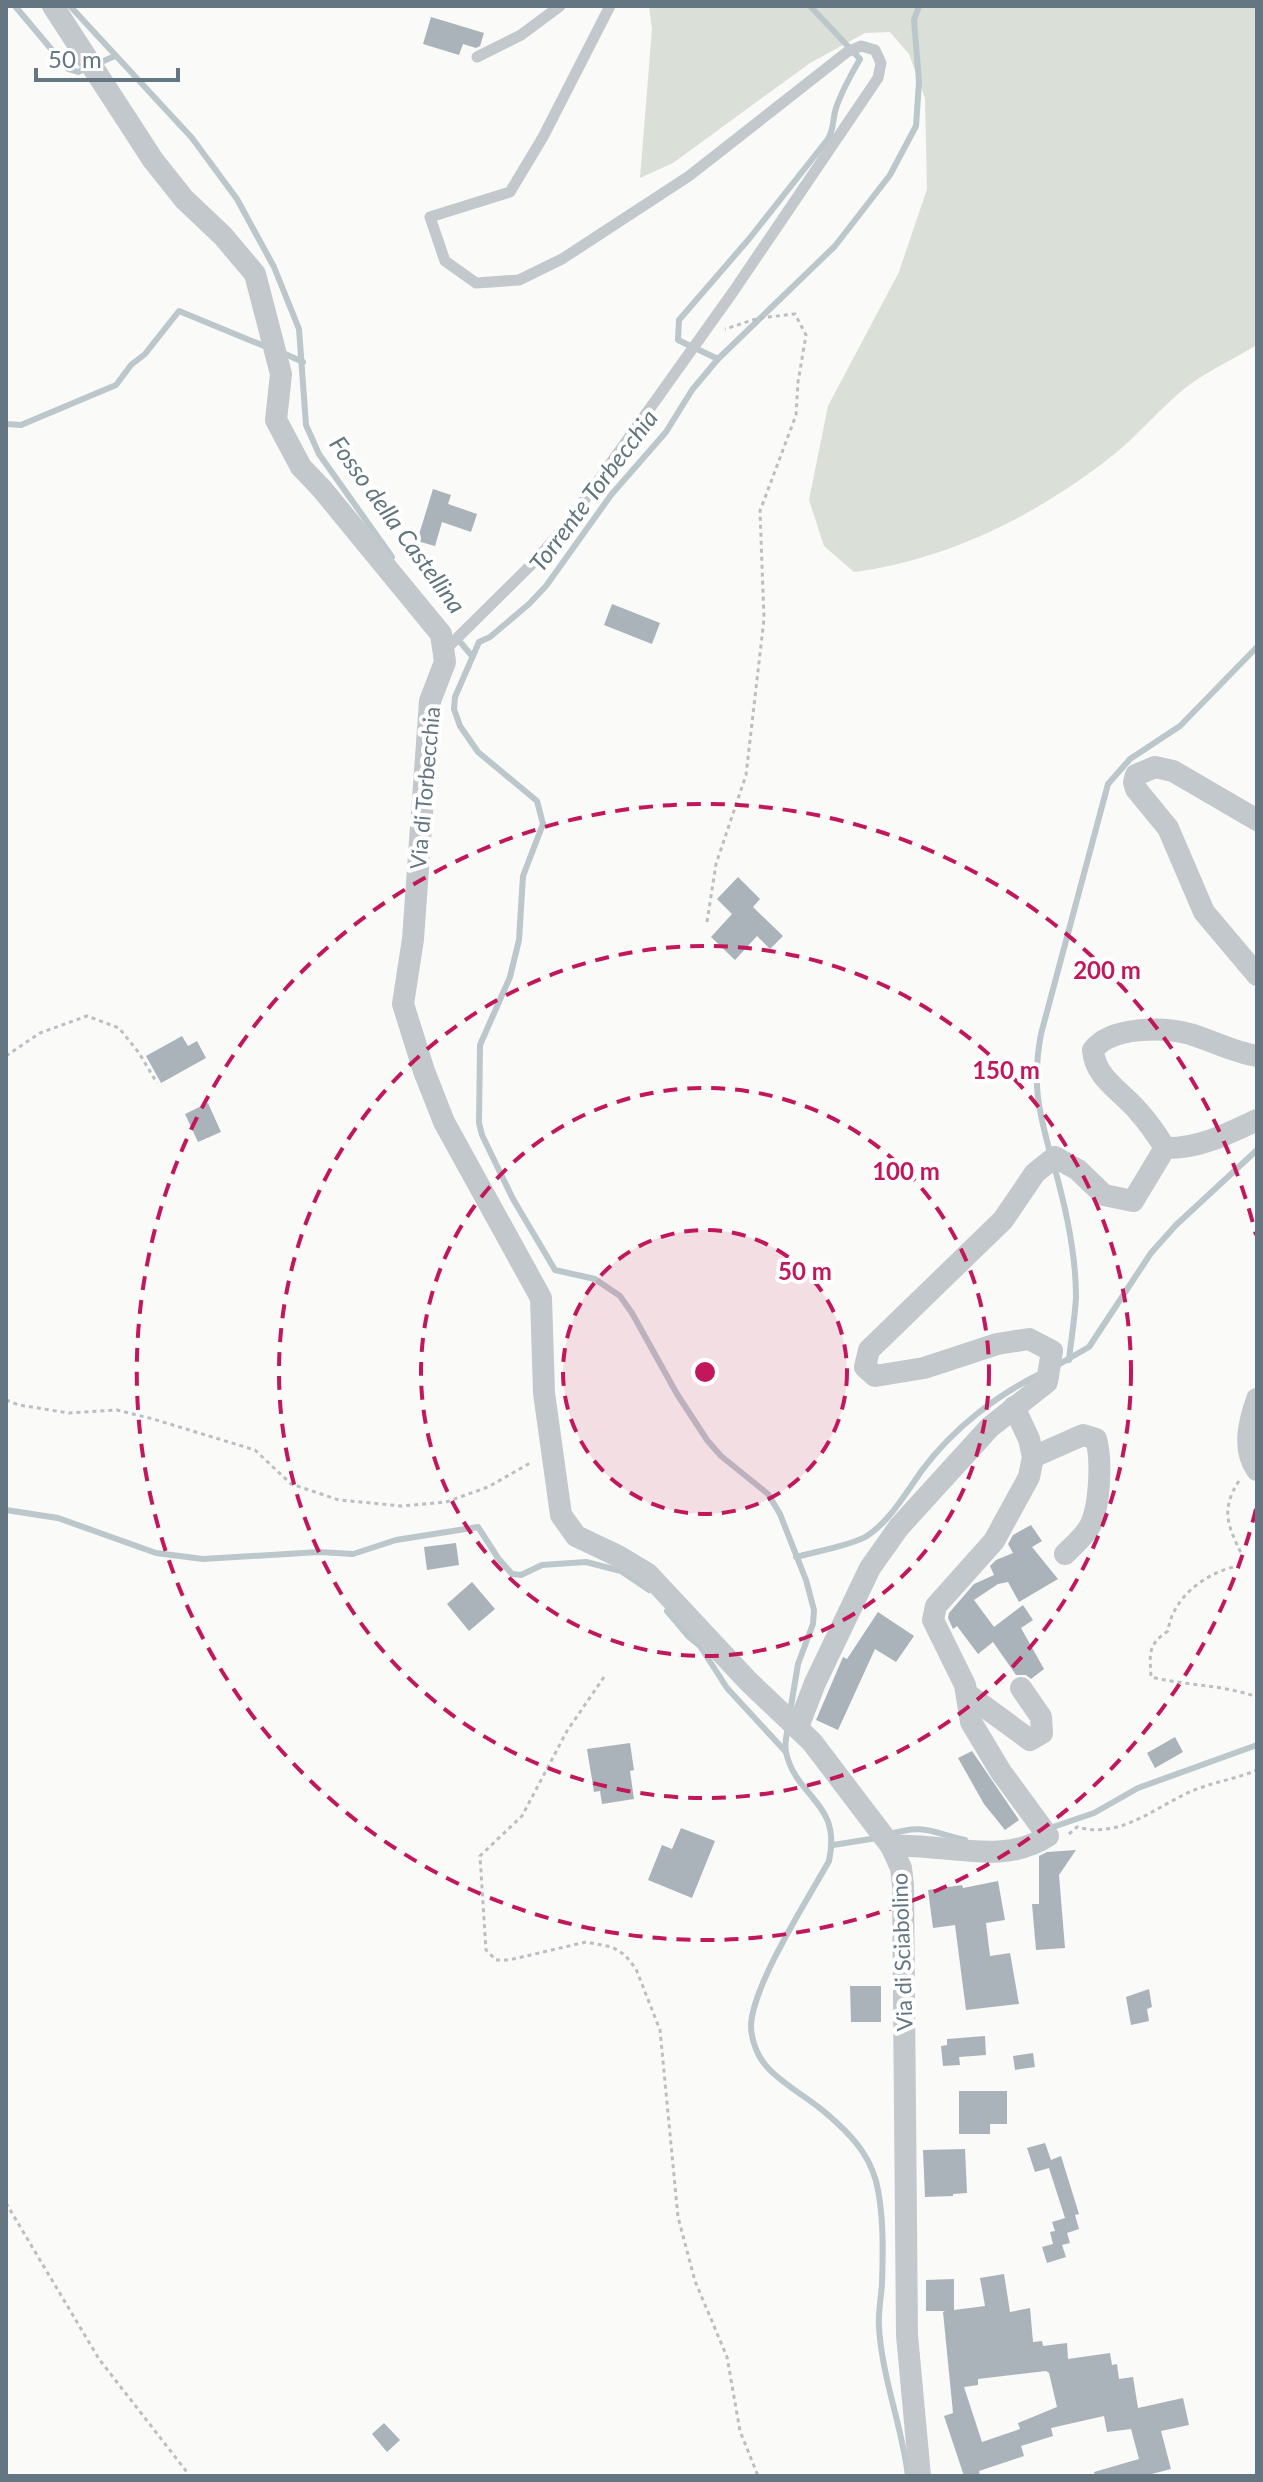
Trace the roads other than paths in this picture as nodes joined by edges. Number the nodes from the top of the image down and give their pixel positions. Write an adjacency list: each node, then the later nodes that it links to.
1 (53, 6): 5 (street)
2 (560, 6): 4 (lane)
3 (610, 6): 5 (lane)
4 (477, 57)
5 (444, 651): 15 (street, Via di Torbecchia)
6 (1257, 820): 7 (street)
7 (1257, 975)
8 (1257, 1056): 10 (street)
9 (1257, 1120): 10 (street)
10 (1165, 1148): 12 (street)
11 (1257, 1399): 14 (street)
12 (1014, 1407): 13 (street); 19 (street)
13 (1033, 1457): 16 (street); 18 (street)
14 (1256, 1470)
15 (555, 1477): 19 (street, Via di Sciabolino)
16 (1065, 1554)
17 (1021, 1688): 18 (street)
18 (967, 1694): 20 (street)
19 (798, 1727): 20 (street, Via di Sciabolino)
20 (891, 1846): 21 (street, Via di Sciabolino)
21 (920, 2476)

